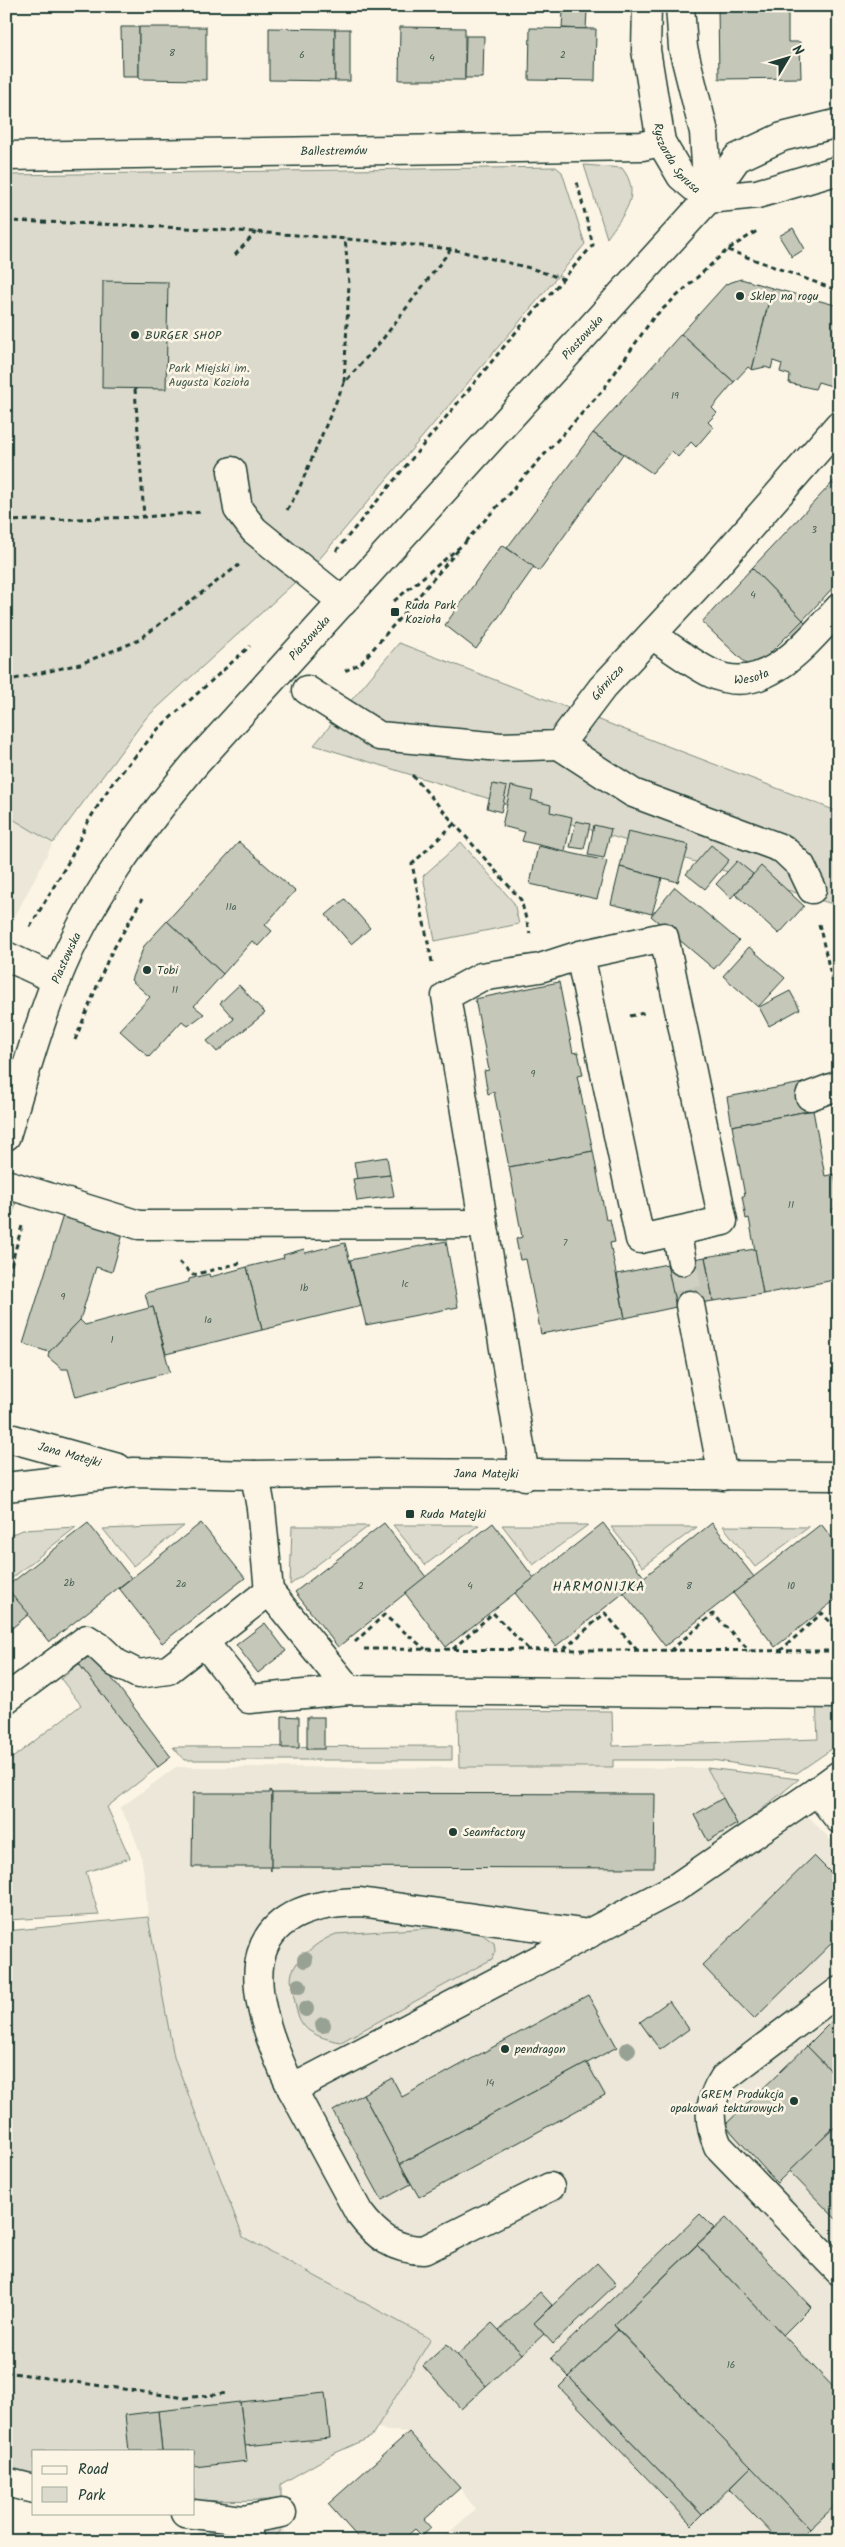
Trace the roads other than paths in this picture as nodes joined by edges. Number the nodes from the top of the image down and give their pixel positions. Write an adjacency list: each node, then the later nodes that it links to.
1 (647, 6): 4 (street, Ryszarda Sprusa)
2 (680, 6): 7 (street, Ryszarda Sprusa)
3 (839, 124): 7 (street, Piastowska)
4 (661, 142): 5 (street, Ballestremów); 7 (street, Ryszarda Sprusa)
5 (6, 156)
6 (839, 170): 7 (street)
7 (708, 199): 10 (street, Piastowska)
8 (839, 425): 12 (street, Górnicza)
9 (232, 471): 10 (street)
10 (343, 602): 18 (street, Piastowska)
11 (839, 608): 12 (street, Wesoła)
12 (652, 635): 14 (street, Górnicza)
13 (307, 690): 14 (street)
14 (560, 746): 15 (street)
15 (812, 889)
16 (580, 954): 23 (street); 24 (street); 24 (street)
17 (10, 957): 18 (street)
18 (57, 980): 21 (street, Piastowska)
19 (839, 1085): 20 (street)
20 (810, 1096)
21 (6, 1136)
22 (19, 1187): 23 (street)
23 (483, 1224): 30 (street)
24 (676, 1232): 25 (street)
25 (682, 1261)
26 (690, 1305): 31 (street)
27 (6, 1438): 28 (street, Jana Matejki)
28 (134, 1472): 29 (street, Jana Matejki); 33 (street, Jana Matejki)
29 (254, 1475): 30 (street, Jana Matejki); 34 (street)
30 (525, 1476): 31 (street, Jana Matejki)
31 (723, 1476): 32 (street, Jana Matejki)
32 (839, 1476)
33 (6, 1486)
34 (269, 1591): 35 (street); 36 (street)
35 (204, 1642): 36 (street); 38 (street)
36 (349, 1690): 37 (street)
37 (839, 1694)
38 (6, 1699)
39 (839, 1775): 40 (street)
40 (817, 1791): 41 (street); 42 (street)
41 (839, 1818)
42 (589, 1934): 44 (street); 44 (street)
43 (839, 1991): 46 (street)
44 (292, 2089): 45 (street)
45 (550, 2187)
46 (839, 2271)
47 (6, 2482): 48 (street)
48 (32, 2488)
49 (282, 2513): 51 (street)
50 (189, 2514): 51 (street)
51 (247, 2530)

